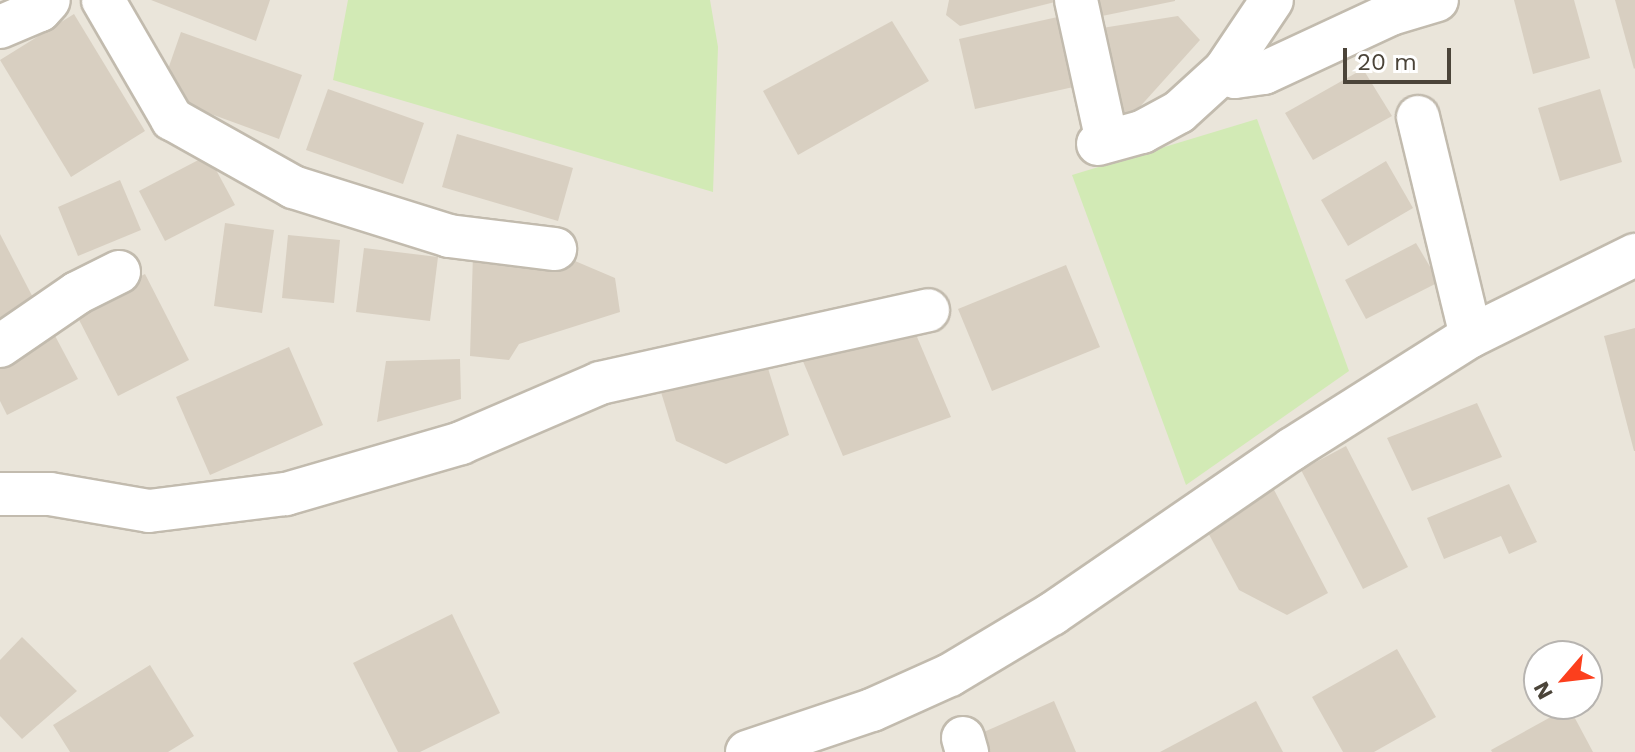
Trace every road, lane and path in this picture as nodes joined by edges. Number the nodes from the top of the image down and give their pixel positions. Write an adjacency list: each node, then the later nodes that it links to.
1 (49, 0): 6 (street)
2 (103, 0): 9 (street)
3 (1076, 0): 7 (street)
4 (1272, 0): 7 (street)
5 (1437, 0): 7 (street)
6 (0, 27)
7 (1225, 70)
8 (1418, 117): 13 (street)
9 (555, 249)
10 (1635, 255): 13 (street)
11 (119, 272): 14 (street)
12 (928, 310): 15 (street)
13 (1471, 336): 16 (street)
14 (0, 346)
15 (0, 494)
16 (747, 752)

